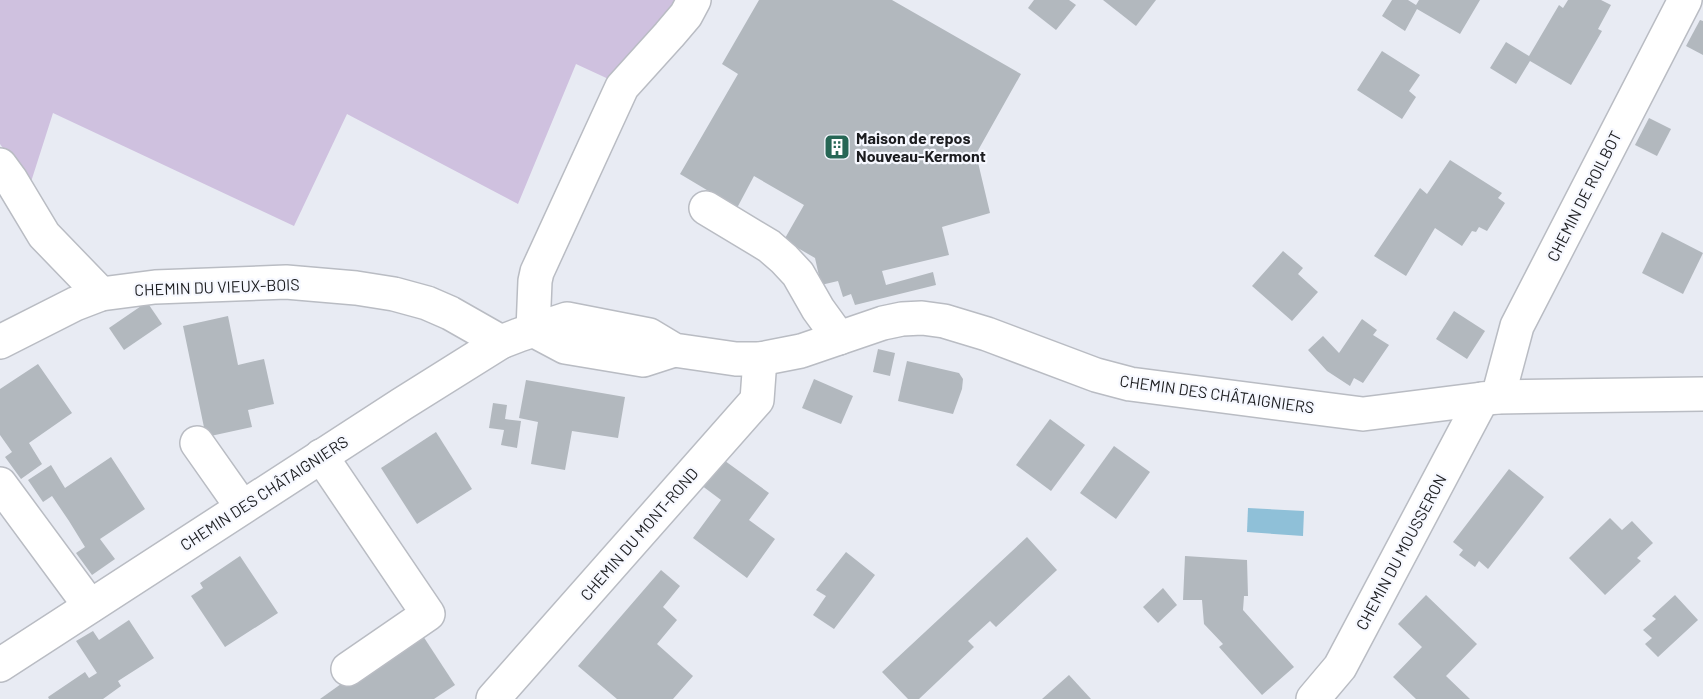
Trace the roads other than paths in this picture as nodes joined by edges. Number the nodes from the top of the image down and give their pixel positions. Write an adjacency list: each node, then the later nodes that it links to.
1 (693, 0): 6 (street)
2 (1686, 0): 12 (street, CHEMIN DE ROILBOT)
3 (0, 165): 5 (street)
4 (706, 208): 7 (street)
5 (101, 294): 8 (street, CHEMIN DU VIEUX-BOIS); 9 (street, CHEMIN DU VIEUX-BOIS)
6 (533, 330): 9 (street, CHEMIN DES CHÂTAIGNIERS); 10 (street, CHEMIN DES CHÂTAIGNIERS)
7 (839, 338): 10 (street, CHEMIN DES CHÂTAIGNIERS); 12 (street, CHEMIN DES CHÂTAIGNIERS)
8 (0, 342)
9 (501, 342): 14 (street, CHEMIN DES CHÂTAIGNIERS)
10 (760, 359): 20 (street, CHEMIN DU MONT-ROND)
11 (1703, 394): 12 (street, CHEMIN DES CHÂTAIGNIERS)
12 (1490, 398): 21 (street, CHEMIN DU MOUSSERON)
13 (197, 443): 16 (street)
14 (321, 456): 16 (street, CHEMIN DES CHÂTAIGNIERS); 19 (street)
15 (0, 484): 17 (street)
16 (242, 507): 17 (street, CHEMIN DES CHÂTAIGNIERS)
17 (90, 606): 18 (street, CHEMIN DES CHÂTAIGNIERS)
18 (0, 665)
19 (348, 669)
20 (493, 699)
21 (1313, 699)

